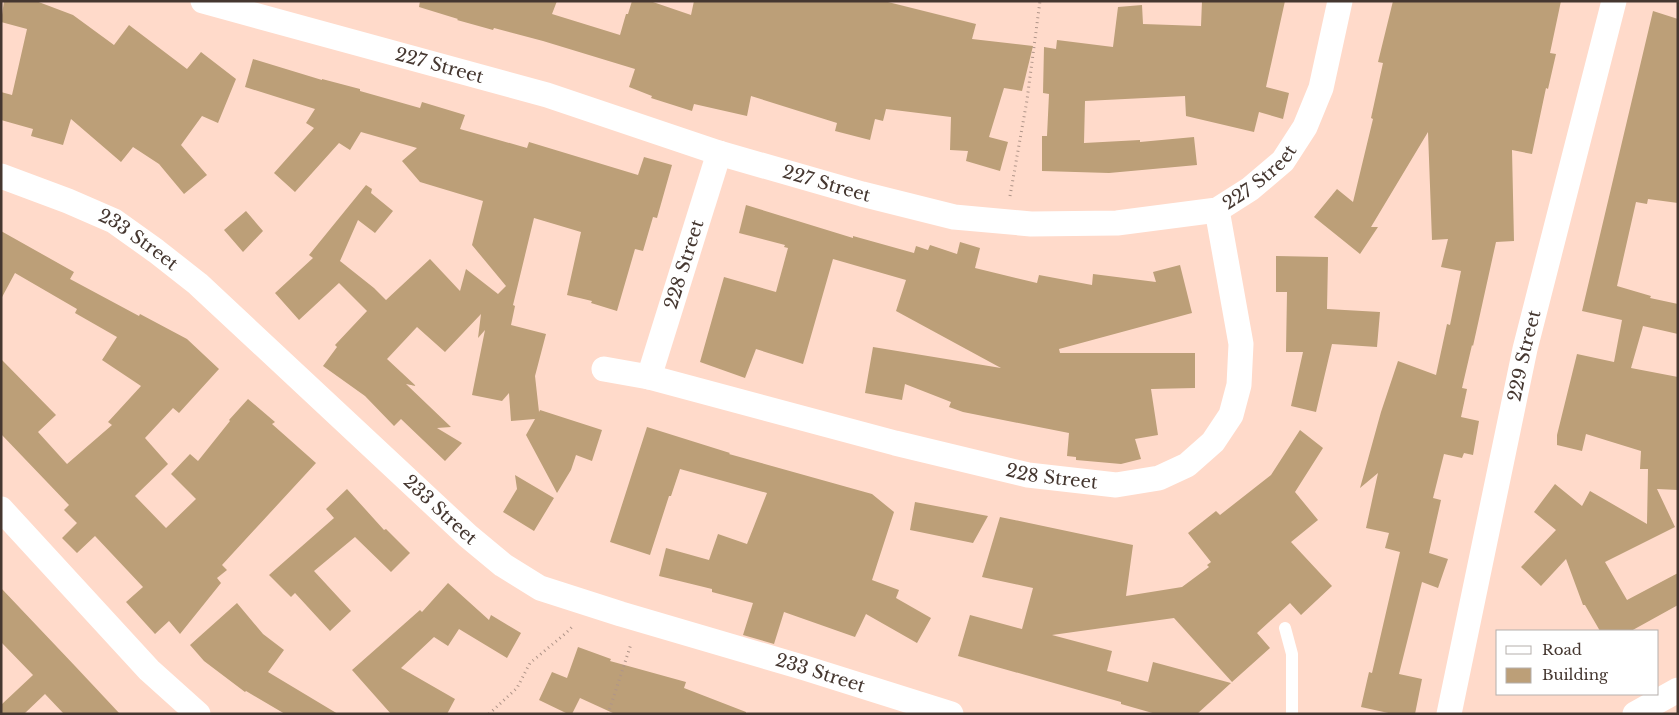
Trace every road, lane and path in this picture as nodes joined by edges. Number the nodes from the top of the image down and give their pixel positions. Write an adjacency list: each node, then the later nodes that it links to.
1 (203, 1): 5 (street, 227 Street)
2 (1040, 1): 8 (path)
3 (1340, 1): 7 (street, 227 Street)
4 (1614, 1): 21 (street, 229 Street)
5 (719, 153): 8 (street, 227 Street); 10 (street, 228 Street)
6 (1, 176): 12 (street, 233 Street)
7 (1217, 210): 8 (street, 227 Street); 10 (street, 228 Street)
8 (1006, 222)
9 (604, 369): 10 (street, 228 Street)
10 (649, 378)
11 (1, 509): 16 (street)
12 (585, 602): 13 (street, 233 Street); 17 (path)
13 (639, 619): 18 (path); 19 (street, 233 Street)
14 (1285, 628): 20 (lane)
15 (1678, 690): 22 (street)
16 (198, 714)
17 (489, 714)
18 (608, 714)
19 (951, 714)
20 (1292, 714)
21 (1448, 714)
22 (1635, 714)

